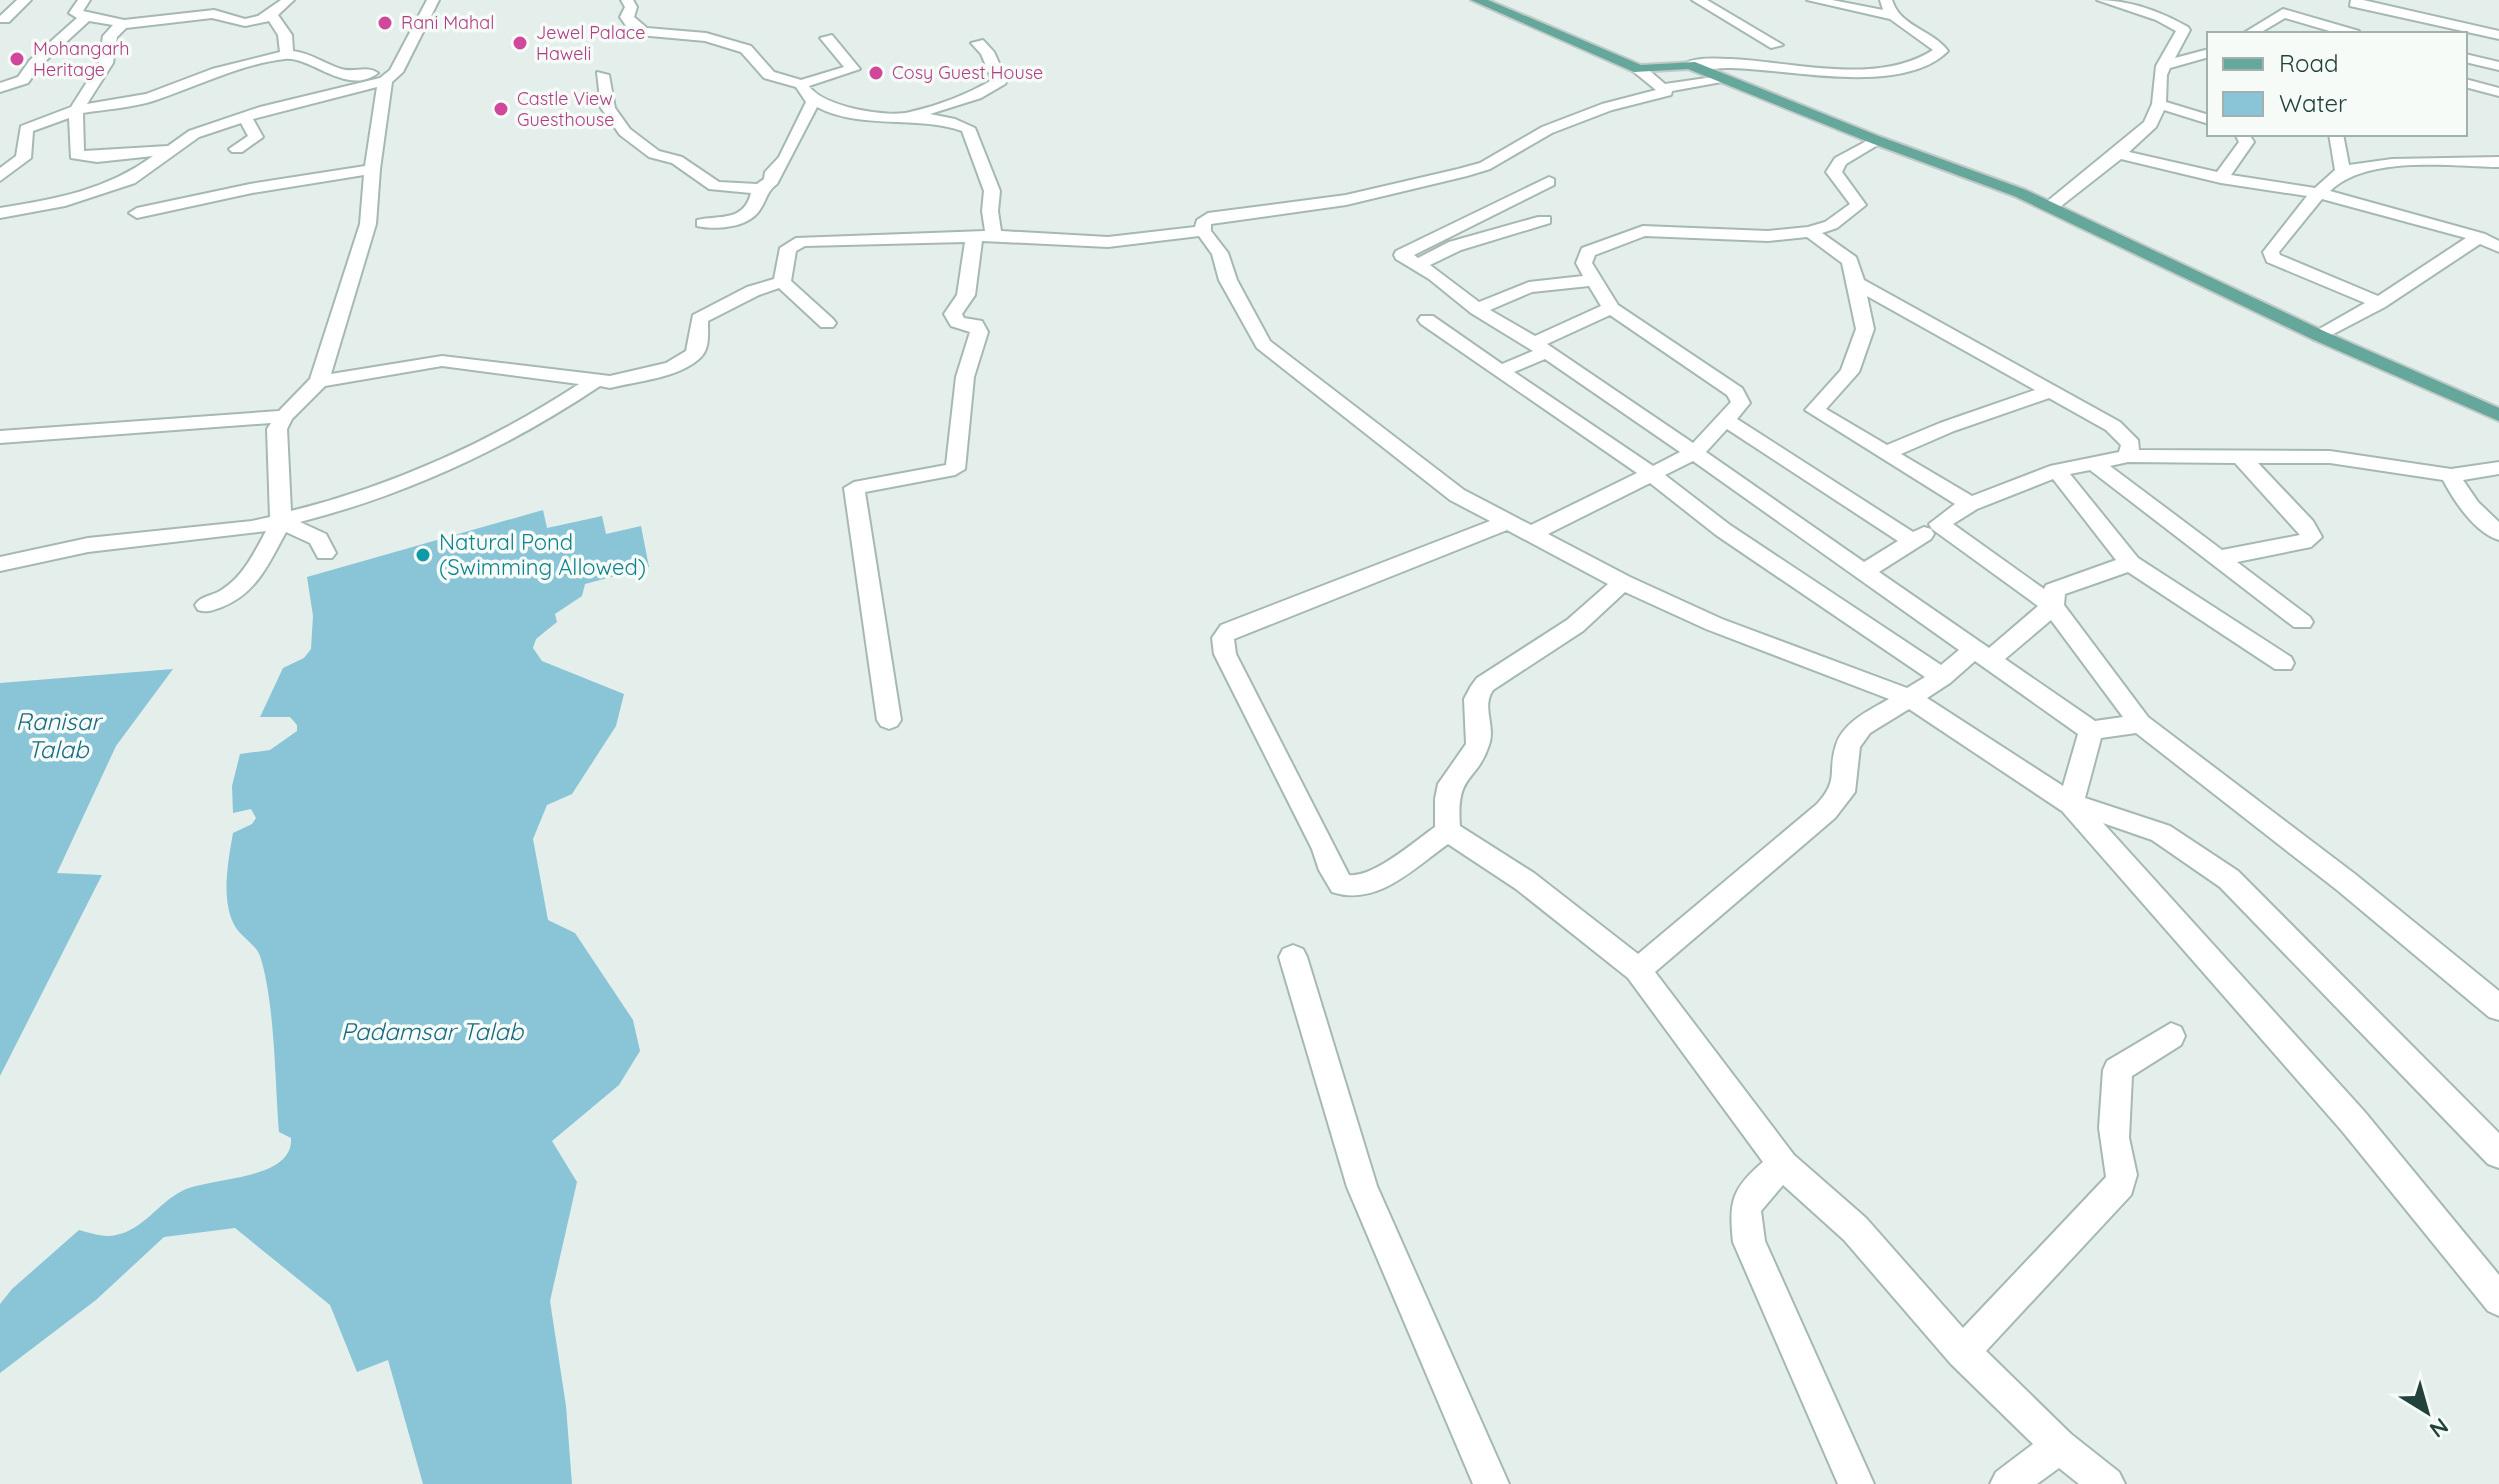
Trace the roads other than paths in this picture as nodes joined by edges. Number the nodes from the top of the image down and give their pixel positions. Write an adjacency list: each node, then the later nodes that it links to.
1 (25, 0): 15 (street)
2 (84, 0): 14 (street)
3 (288, 0): 13 (street)
4 (433, 0): 33 (street)
5 (627, 0): 35 (street)
6 (1477, 0): 31 (main road)
7 (1698, 0): 22 (street)
8 (1813, 0): 12 (street)
9 (1886, 0): 12 (street)
10 (2103, 0): 28 (street)
11 (2352, 1): 19 (street)
12 (1893, 16): 27 (street)
13 (273, 17): 16 (street); 23 (street)
14 (85, 18): 16 (street); 26 (street)
15 (4, 19)
16 (122, 24): 42 (street)
17 (2252, 32): 18 (street)
18 (2347, 32)
19 (2499, 35)
20 (827, 38): 35 (street)
21 (978, 43): 43 (street)
22 (1776, 45)
23 (287, 54): 33 (street); 42 (street)
24 (2207, 54): 28 (street)
25 (2467, 58): 29 (street)
26 (35, 63): 30 (street); 37 (street)
27 (1690, 65): 31 (main road); 34 (main road)
28 (2163, 66): 41 (street)
29 (2499, 66)
30 (8, 67)
31 (1639, 69): 38 (street)
32 (602, 75): 58 (street)
33 (390, 76): 44 (street); 53 (street)
34 (1722, 78): 38 (street); 48 (main road)
35 (801, 84): 40 (street)
36 (2467, 84): 39 (street)
37 (0, 88)
38 (1664, 88): 65 (street)
39 (2499, 92)
40 (814, 101): 43 (street); 58 (street)
41 (2159, 104): 45 (street); 51 (street)
42 (76, 110): 50 (street); 55 (street)
43 (908, 117): 67 (street)
44 (245, 118): 49 (street); 50 (street)
45 (2207, 119)
46 (2243, 136): 56 (street)
47 (2336, 136): 54 (street)
48 (1876, 140): 60 (main road); 66 (street)
49 (237, 149)
50 (169, 150): 61 (street)
51 (2118, 154): 56 (street); 60 (street)
52 (2499, 162): 54 (street)
53 (372, 169): 62 (street); 82 (street)
54 (2343, 171): 59 (street)
55 (0, 176)
56 (2221, 178): 59 (street)
57 (1549, 182): 70 (street)
58 (760, 189): 64 (street)
59 (2319, 193): 68 (street); 74 (street)
60 (2050, 207): 79 (main road)
61 (0, 213)
62 (137, 213)
63 (1544, 220): 70 (street)
64 (703, 223)
65 (1203, 231): 67 (street); 100 (street)
66 (1810, 232): 71 (street); 73 (street)
67 (984, 237): 72 (street); 118 (street)
68 (2479, 237): 69 (street); 74 (street)
69 (2499, 247)
70 (1419, 264): 76 (street)
71 (1596, 280): 75 (street); 76 (street)
72 (782, 282): 78 (street); 83 (street)
73 (1856, 283): 84 (street); 90 (street)
74 (2379, 303): 79 (street)
75 (1611, 308): 80 (street); 87 (street)
76 (1477, 309): 80 (street)
77 (1427, 320): 81 (street)
78 (827, 323)
79 (2320, 336): 85 (main road)
80 (1540, 347): 81 (street); 89 (street)
81 (1500, 371): 96 (street)
82 (319, 381): 83 (street); 86 (street)
83 (595, 381): 99 (street)
84 (2051, 391): 90 (street); 91 (street)
85 (2499, 415)
86 (284, 416): 88 (street); 99 (street)
87 (1726, 420): 89 (street); 104 (street)
88 (0, 437)
89 (1694, 453): 96 (street); 109 (street)
90 (1886, 453): 98 (street)
91 (2128, 456): 92 (street); 93 (street)
92 (2241, 457): 97 (street); 106 (street)
93 (2094, 463): 95 (street); 106 (street)
94 (2499, 468): 97 (street)
95 (2057, 470): 98 (street); 107 (street)
96 (1650, 473): 102 (street); 116 (street)
97 (2451, 475): 103 (street)
98 (1970, 504): 101 (street)
99 (281, 522): 105 (street); 108 (street); 111 (street)
100 (1508, 522): 102 (street); 122 (street)
101 (1939, 524): 104 (street); 112 (street)
102 (1533, 533): 110 (street)
103 (2499, 533)
104 (1914, 542): 109 (street)
105 (325, 553)
106 (2218, 558): 113 (street)
107 (2130, 563): 112 (street); 115 (street)
108 (0, 564)
109 (1863, 572): 114 (street)
110 (1622, 582): 117 (street); 122 (street)
111 (206, 605)
112 (2053, 606): 114 (street); 119 (street)
113 (2302, 622)
114 (1982, 654): 116 (street); 120 (street)
115 (2283, 663)
116 (1942, 677): 117 (street)
117 (1910, 698): 121 (street); 124 (street)
118 (889, 720)
119 (2140, 723): 120 (street); 125 (street)
120 (2091, 731): 121 (street)
121 (2071, 804): 127 (street); 129 (street)
122 (1448, 831): 124 (street)
123 (1293, 957): 132 (street)
124 (1638, 970): 128 (street)
125 (2499, 1008)
126 (2171, 1036): 130 (street)
127 (2499, 1154)
128 (1783, 1165): 130 (street); 133 (street)
129 (2499, 1300)
130 (1963, 1352): 131 (street)
131 (2059, 1446): 134 (street); 135 (street)
132 (1491, 1484)
133 (1856, 1484)
134 (2008, 1484)
135 (2107, 1484)

